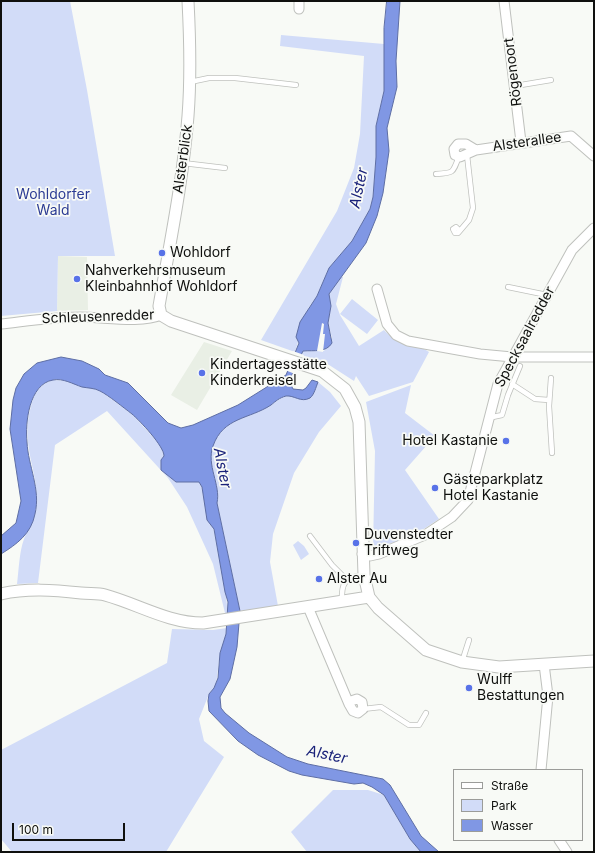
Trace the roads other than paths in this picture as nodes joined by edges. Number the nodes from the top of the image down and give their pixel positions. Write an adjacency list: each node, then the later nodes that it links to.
1 (188, 1): 4 (street, Alsterblick)
2 (504, 1): 6 (street, Rögenoort)
3 (551, 80): 6 (lane)
4 (190, 82): 5 (lane); 11 (street, Alsterblick)
5 (296, 85)
6 (515, 86): 7 (street, Rögenoort)
7 (521, 142): 8 (street, Alsterallee); 10 (street, Alsterallee)
8 (476, 150): 9 (street, Alsterallee); 9 (street, Alsterallee)
9 (463, 155): 13 (lane); 15 (lane)
10 (594, 156)
11 (183, 163): 12 (lane); 19 (street, Alsterblick)
12 (225, 168)
13 (436, 174)
14 (594, 228): 18 (street, Specksaalredder)
15 (459, 230)
16 (508, 287): 18 (lane)
17 (377, 289): 21 (street)
18 (547, 295): 21 (street, Specksaalredder)
19 (161, 315): 20 (street, Schleusenredder); 30 (street, Schleusenredder)
20 (1, 324)
21 (512, 357): 22 (street); 27 (street, Specksaalredder)
22 (594, 357)
23 (520, 366): 25 (lane)
24 (550, 378): 26 (lane)
25 (512, 384): 26 (lane); 27 (lane)
26 (549, 400): 28 (lane)
27 (488, 418): 30 (street, Specksaalredder)
28 (552, 453)
29 (310, 536): 32 (lane)
30 (362, 554): 31 (street, Schleusenredder)
31 (364, 575): 32 (lane); 34 (street, Schleusenredder)
32 (347, 580): 35 (lane)
33 (1, 594): 36 (street)
34 (369, 596): 35 (street); 39 (street)
35 (342, 602): 36 (street)
36 (308, 607): 41 (street)
37 (469, 640): 39 (lane)
38 (594, 661): 40 (street)
39 (462, 662): 40 (street)
40 (544, 664): 43 (street)
41 (363, 709): 42 (lane)
42 (426, 713)
43 (541, 769)
44 (560, 841): 45 (street)
45 (567, 852)

